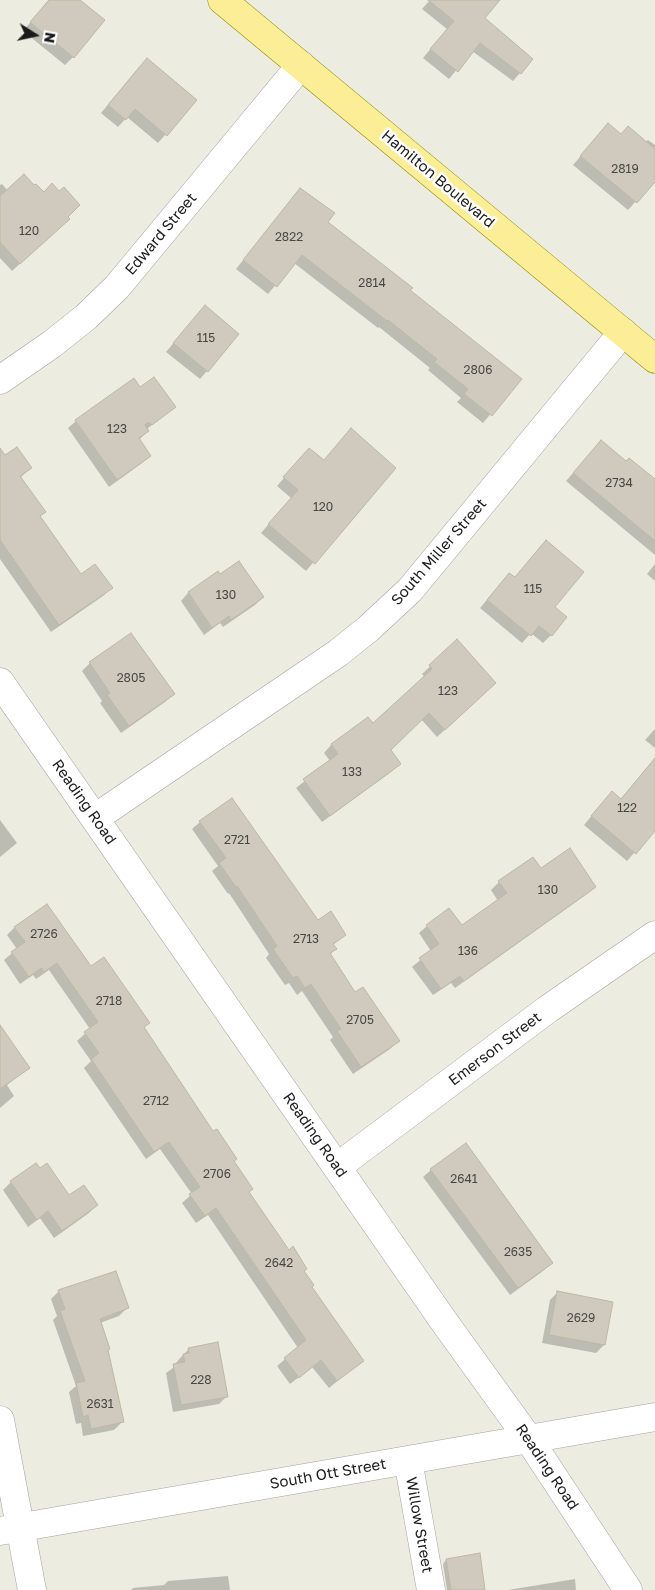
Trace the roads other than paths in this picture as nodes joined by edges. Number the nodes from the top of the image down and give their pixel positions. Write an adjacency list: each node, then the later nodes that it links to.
1 (222, 0): 2 (main road, Hamilton Boulevard)
2 (300, 65): 3 (main road, Hamilton Boulevard); 5 (street, Edward Street)
3 (623, 332): 4 (main road, Hamilton Boulevard); 7 (street, South Miller Street)
4 (655, 359)
5 (0, 380)
6 (0, 682): 7 (street, Reading Road)
7 (95, 818): 9 (street, Reading Road)
8 (655, 935): 9 (street, Emerson Street)
9 (337, 1167): 12 (street, Reading Road)
10 (655, 1416): 12 (street, South Ott Street)
11 (0, 1420): 14 (street)
12 (528, 1438): 13 (street, South Ott Street); 17 (street, Reading Road)
13 (408, 1460): 14 (street, South Ott Street); 16 (street, Willow Street)
14 (11, 1529): 15 (street)
15 (32, 1590)
16 (431, 1590)
17 (628, 1590)

